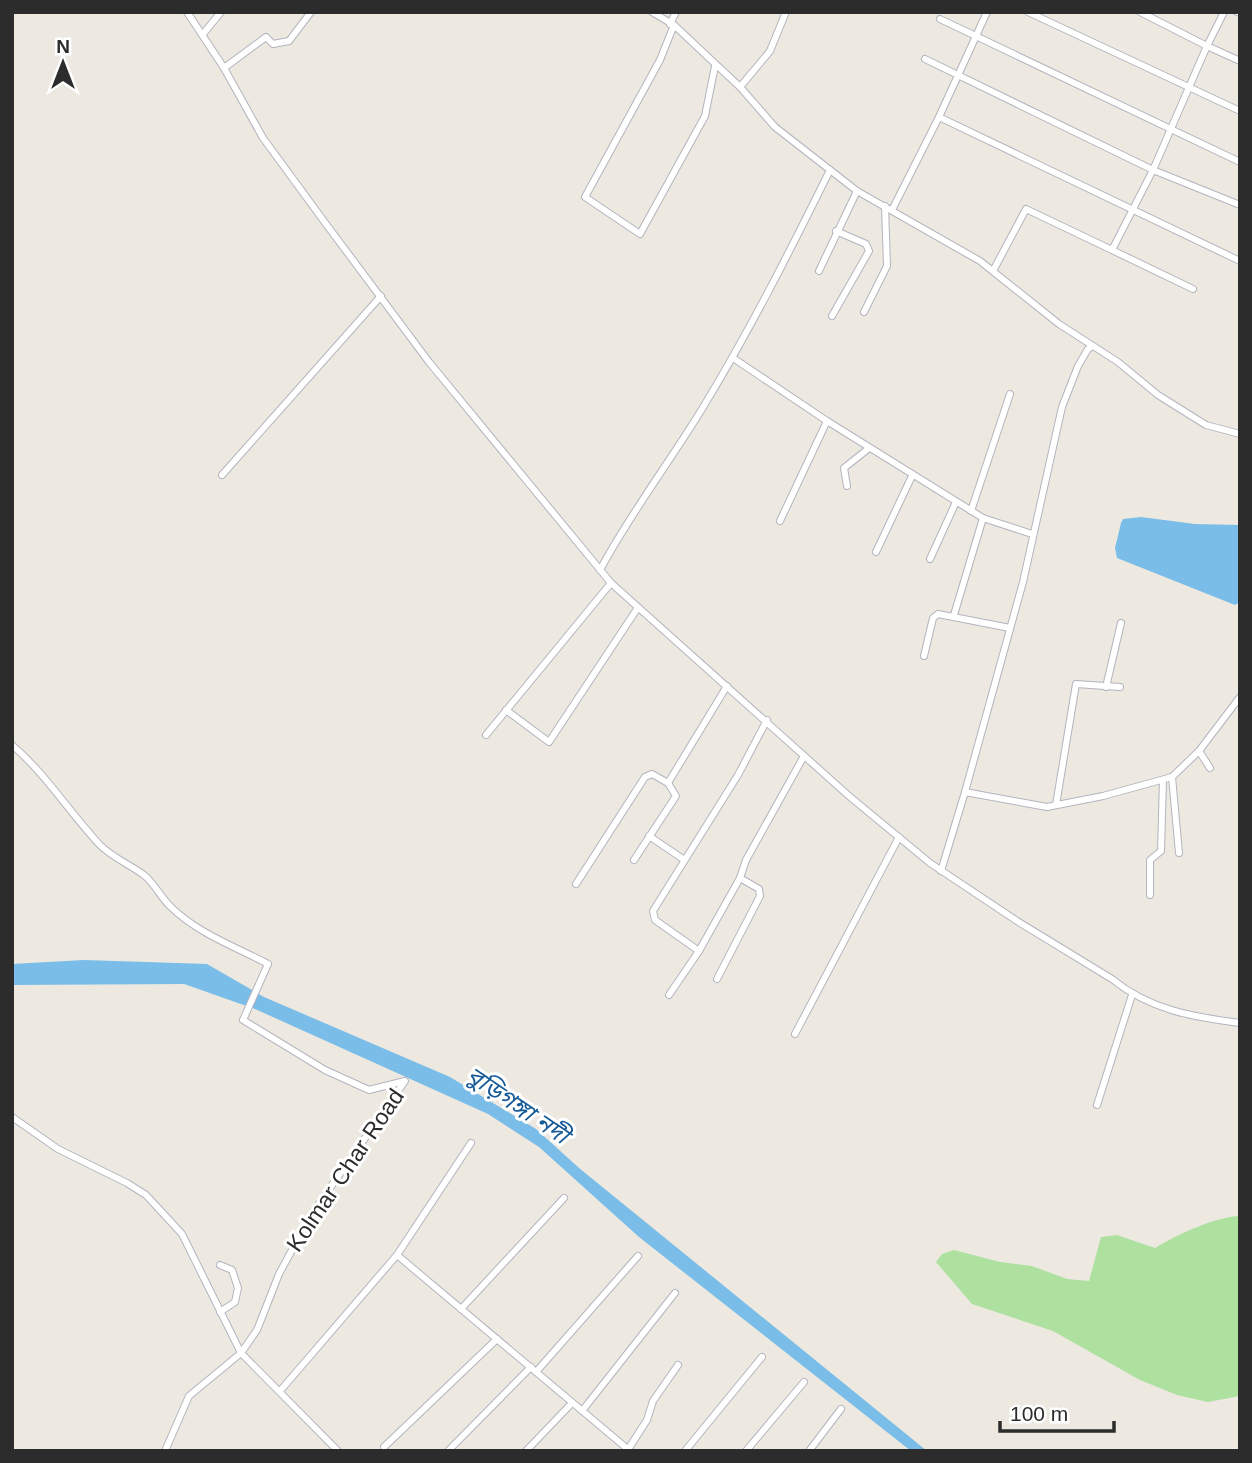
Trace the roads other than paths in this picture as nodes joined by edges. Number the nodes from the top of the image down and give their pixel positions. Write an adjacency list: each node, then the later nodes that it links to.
1 (187, 12): 13 (street)
2 (221, 12): 13 (street)
3 (311, 12): 19 (street)
4 (652, 12): 12 (street)
5 (677, 12): 12 (street)
6 (786, 12): 21 (street)
7 (987, 12): 14 (street)
8 (1028, 12): 22 (street)
9 (1140, 12): 15 (street)
10 (1224, 12): 15 (street)
11 (940, 19): 14 (street)
12 (672, 24): 18 (street); 18 (street)
13 (203, 34): 19 (street)
14 (977, 37): 20 (street); 25 (street)
15 (1208, 46): 17 (street); 22 (street)
16 (925, 59): 20 (street)
17 (1240, 61)
18 (715, 66): 21 (street)
19 (225, 68): 39 (street)
20 (959, 75): 24 (street); 28 (street)
21 (740, 87): 27 (street)
22 (1191, 89): 23 (street); 25 (street)
23 (1240, 111)
24 (939, 117): 31 (street); 32 (street)
25 (1171, 129): 26 (street); 28 (street)
26 (1240, 162)
27 (830, 170): 29 (street); 43 (street)
28 (1153, 170): 30 (street); 32 (street)
29 (857, 191): 31 (street); 33 (street)
30 (1240, 205)
31 (888, 208): 37 (street); 40 (street)
32 (1132, 211): 34 (street); 35 (street)
33 (836, 231): 36 (street); 41 (street)
34 (1112, 250): 37 (street); 38 (street)
35 (1240, 261)
36 (819, 271)
37 (993, 271): 42 (street)
38 (1193, 289)
39 (381, 296): 48 (street); 58 (street)
40 (864, 312)
41 (832, 316)
42 (1093, 346): 46 (street); 55 (street)
43 (733, 358): 45 (street); 58 (street)
44 (1010, 394): 52 (street)
45 (827, 421): 47 (street); 54 (street)
46 (1240, 434)
47 (868, 449): 49 (street); 50 (street)
48 (222, 475)
49 (912, 476): 51 (street); 56 (street)
50 (847, 486)
51 (956, 502): 52 (street); 57 (street)
52 (971, 511): 53 (street)
53 (983, 518): 55 (street); 61 (street)
54 (780, 521)
55 (1032, 534): 63 (street)
56 (876, 552)
57 (930, 559)
58 (600, 570): 59 (street)
59 (611, 583): 60 (street); 69 (street)
60 (637, 609): 65 (street); 69 (street)
61 (954, 615): 63 (street); 64 (street)
62 (1121, 623): 66 (street)
63 (1010, 628): 79 (street)
64 (924, 656)
65 (727, 687): 70 (street); 78 (street)
66 (1105, 687): 67 (street); 80 (street)
67 (1120, 687)
68 (1240, 697): 73 (street)
69 (506, 710): 71 (street)
70 (767, 720): 74 (street); 84 (street)
71 (486, 735)
72 (12, 745): 107 (street, Kolmar Char Road)
73 (1199, 751): 75 (street); 76 (street)
74 (804, 756): 82 (street); 87 (street)
75 (1210, 768)
76 (1172, 777): 77 (street); 83 (street)
77 (1163, 780): 80 (street); 89 (street)
78 (668, 783): 81 (street); 88 (street)
79 (965, 792): 80 (street); 86 (street)
80 (1056, 805)
81 (649, 835): 84 (street); 85 (street)
82 (900, 837): 86 (street); 95 (street)
83 (1179, 853)
84 (683, 859): 90 (street)
85 (634, 860)
86 (941, 871): 93 (street)
87 (740, 878): 90 (street); 91 (street)
88 (576, 884)
89 (1150, 895)
90 (699, 951): 92 (street)
91 (717, 979)
92 (669, 995)
93 (1132, 995): 94 (street); 96 (street)
94 (1240, 1023)
95 (795, 1034)
96 (1097, 1105)
97 (12, 1116): 105 (street)
98 (471, 1143): 100 (street)
99 (564, 1198): 104 (street)
100 (397, 1255): 104 (street); 112 (street)
101 (638, 1256): 110 (street)
102 (220, 1265): 105 (street)
103 (675, 1293): 115 (street)
104 (461, 1309): 106 (street)
105 (220, 1312): 107 (street)
106 (497, 1339): 110 (street); 116 (street)
107 (241, 1353): 112 (street); 118 (street)
108 (762, 1357): 122 (street)
109 (678, 1365): 117 (street)
110 (533, 1370): 113 (street); 120 (street)
111 (804, 1382): 123 (street)
112 (280, 1391): 119 (street)
113 (572, 1403): 115 (street); 121 (street)
114 (841, 1409): 124 (street)
115 (582, 1411): 117 (street)
116 (384, 1447)
117 (628, 1450)
118 (165, 1451)
119 (338, 1451)
120 (448, 1451)
121 (526, 1451)
122 (685, 1451)
123 (746, 1451)
124 (809, 1451)

